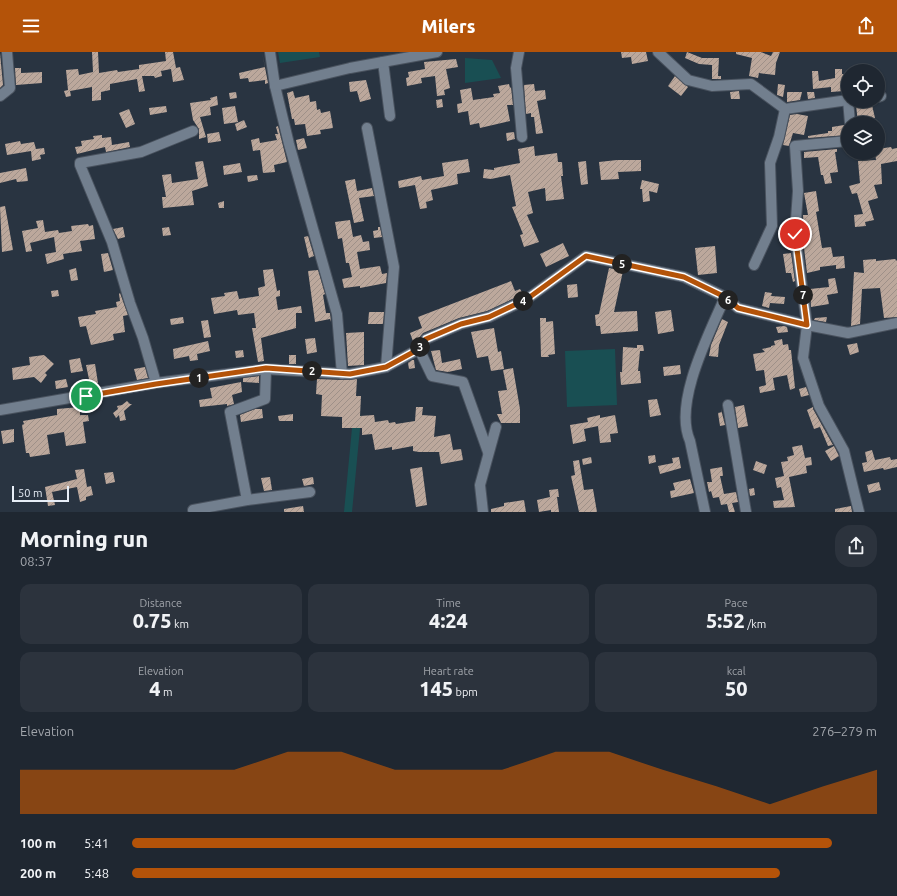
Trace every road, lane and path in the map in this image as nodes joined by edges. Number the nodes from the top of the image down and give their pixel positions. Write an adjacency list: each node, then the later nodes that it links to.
1 (7, 52): 8 (street)
2 (270, 52): 7 (street)
3 (437, 52): 6 (street)
4 (519, 52): 14 (street)
5 (658, 52): 10 (street)
6 (383, 62): 7 (street); 11 (street)
7 (275, 86): 23 (street)
8 (0, 96)
9 (841, 101): 10 (street)
10 (785, 109): 16 (street)
11 (390, 116)
12 (367, 128): 21 (street)
13 (193, 131): 24 (street)
14 (522, 137)
15 (841, 142): 19 (street)
16 (754, 265)
17 (725, 297): 19 (street); 20 (street); 33 (street)
18 (897, 323): 19 (street)
19 (807, 325): 35 (street)
20 (419, 349): 21 (street); 28 (street)
21 (386, 367): 23 (street)
22 (266, 368): 23 (street); 24 (street); 30 (street)
23 (342, 374)
24 (156, 384): 26 (street)
25 (728, 405): 34 (street)
26 (0, 410)
27 (496, 427): 28 (street)
28 (488, 452): 32 (street)
29 (310, 492): 30 (street)
30 (246, 500): 31 (street)
31 (193, 510)
32 (483, 512)
33 (705, 512)
34 (746, 512)
35 (859, 512)

